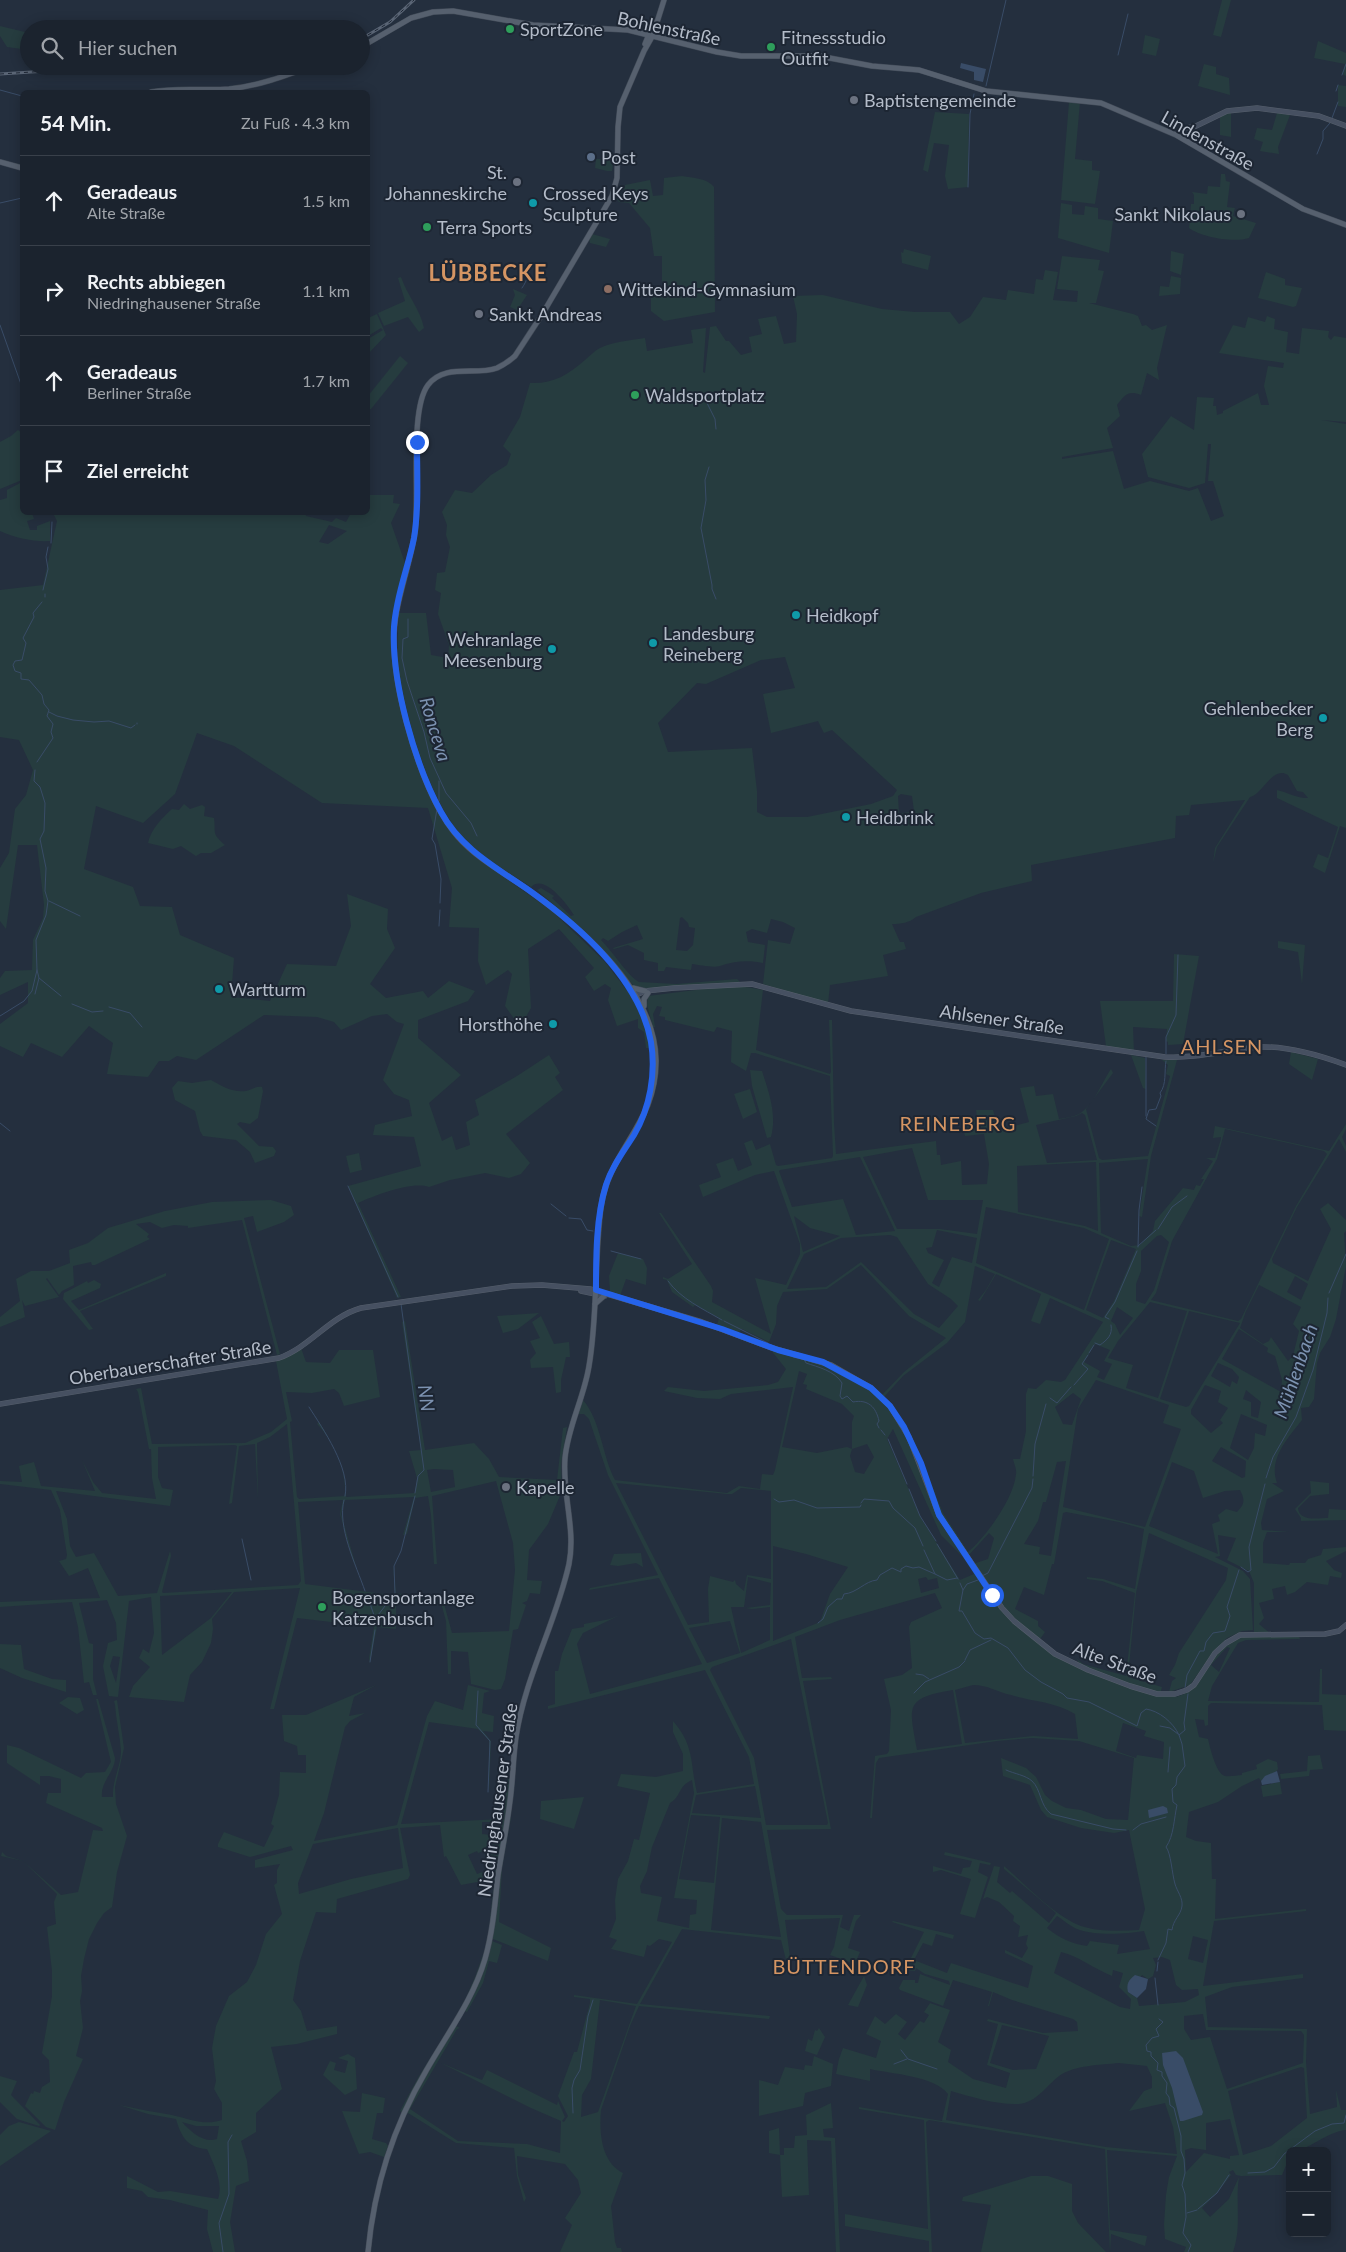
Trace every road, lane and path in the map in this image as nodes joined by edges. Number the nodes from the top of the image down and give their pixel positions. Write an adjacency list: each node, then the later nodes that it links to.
1 (664, 0): 2 (main road, Niedringhausener Straße)
2 (651, 35): 3 (main road, Bohlenstraße); 4 (main road, Bohlenstraße); 12 (main road, Niedringhausener Straße)
3 (370, 42)
4 (916, 71): 8 (main road, Lindenstraße)
5 (282, 75): 6 (main road)
6 (167, 90)
7 (1346, 126): 8 (main road)
8 (1182, 138): 11 (main road, Lindenstraße)
9 (0, 162): 10 (main road)
10 (20, 167)
11 (1346, 225)
12 (614, 968): 13 (main road, Niedringhausener Straße); 15 (main road, Niedringhausener Straße)
13 (631, 986): 14 (main road); 15 (main road, Niedringhausener Straße)
14 (646, 992): 15 (main road, Ahlsener Straße); 16 (main road); 17 (main road, Ahlsener Straße)
15 (636, 997): 16 (main road, Niedringhausener Straße); 18 (main road, Niedringhausener Straße)
16 (648, 1018): 18 (main road, Niedringhausener Straße)
17 (1346, 1066)
18 (645, 1112): 19 (main road, Niedringhausener Straße)
19 (595, 1292): 20 (main road, Alte Straße); 21 (main road, Alte Straße); 22 (main road, Niedringhausener Straße); 23 (main road, Oberbauerschafter Straße)
20 (604, 1296): 21 (main road, Alte Straße); 22 (main road)
21 (619, 1298): 24 (main road, Alte Straße)
22 (594, 1304): 25 (main road, Niedringhausener Straße)
23 (0, 1404)
24 (1346, 1624)
25 (368, 2252)

